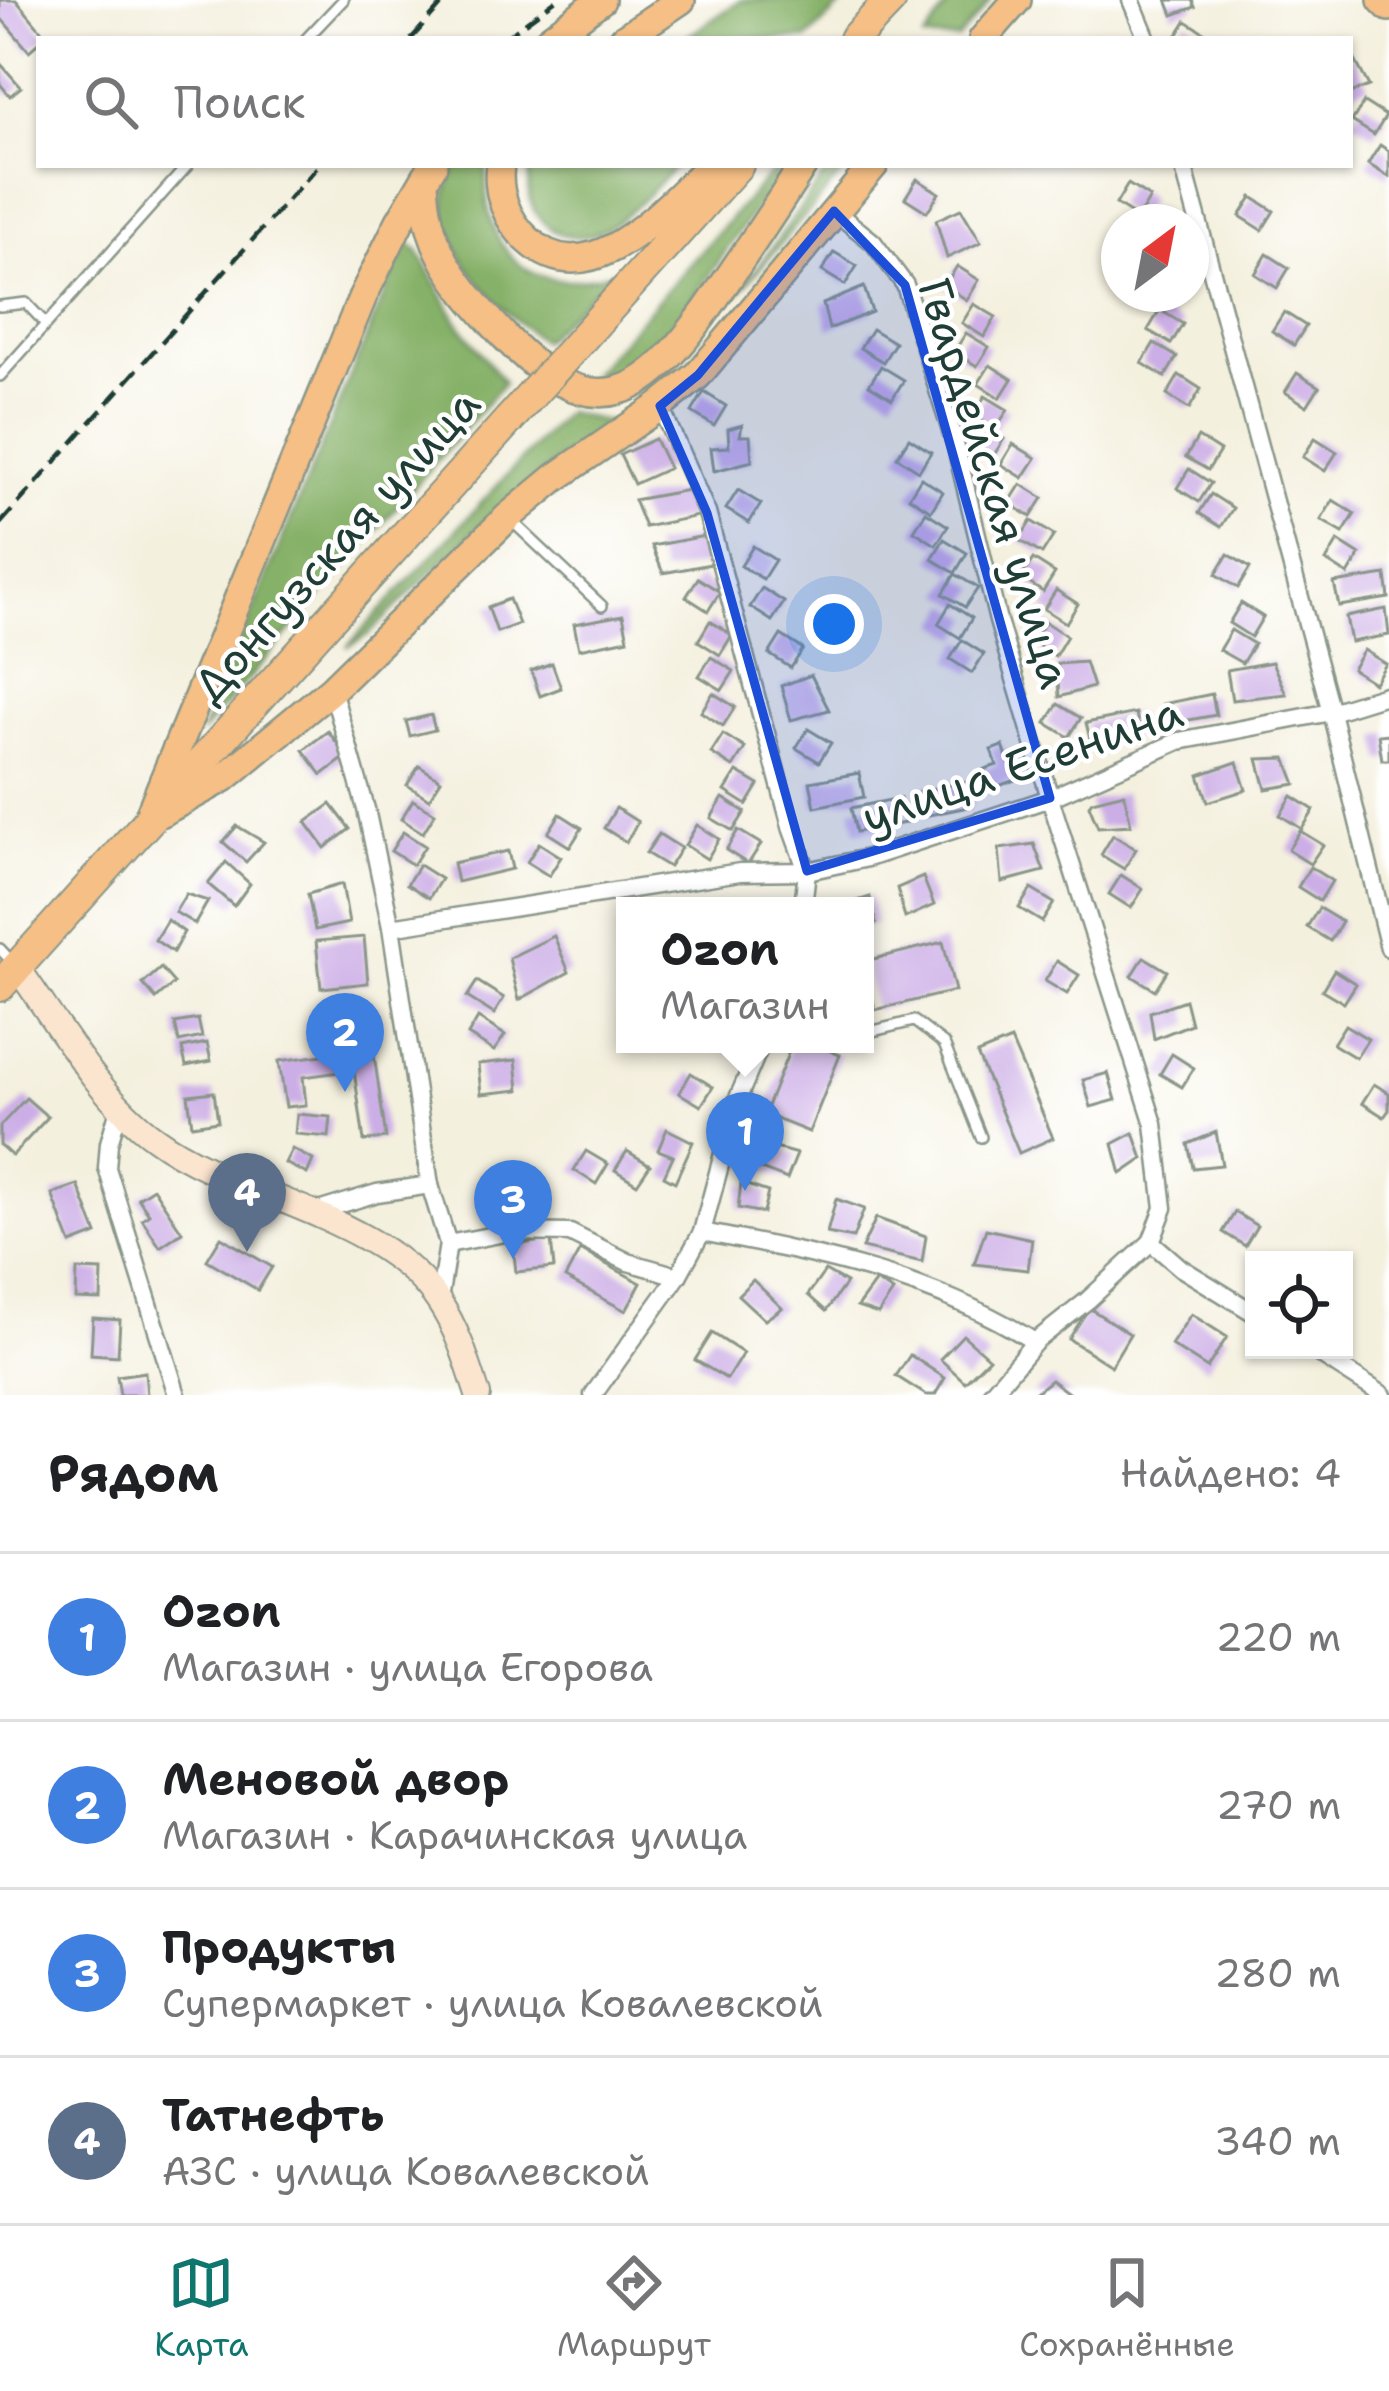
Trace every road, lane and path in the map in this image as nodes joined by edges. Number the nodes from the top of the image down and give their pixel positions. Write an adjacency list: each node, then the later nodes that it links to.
1 (343, 0): 10 (lane)
2 (601, 0): 11 (main road)
3 (681, 0): 12 (main road)
4 (891, 0): 13 (highway)
5 (901, 0): 14 (main road)
6 (1017, 0): 15 (main road)
7 (1131, 0): 16 (street)
8 (1382, 0): 9 (main road)
9 (1389, 7)
10 (309, 36)
11 (553, 36)
12 (627, 36)
13 (857, 36)
14 (880, 36)
15 (986, 36)
16 (1146, 36)
17 (185, 168): 27 (lane)
18 (500, 168): 19 (main road)
19 (708, 168)
20 (735, 168): 36 (highway, Донгузская улица, bridge)
21 (800, 168): 24 (main road)
22 (871, 168): 25 (main road)
23 (1184, 168): 34 (street)
24 (429, 171): 36 (main road)
25 (834, 212): 29 (main road); 35 (street, Гвардейская улица)
26 (0, 306): 27 (lane)
27 (46, 324): 28 (lane)
28 (0, 376)
29 (660, 406): 30 (main road); 37 (street)
30 (508, 517): 31 (lane); 32 (main road)
31 (602, 606)
32 (332, 689): 36 (main road); 39 (street)
33 (1389, 694): 34 (street, улица Есенина)
34 (1331, 712): 35 (street, улица Есенина); 40 (street)
35 (1050, 798): 37 (street, улица Есенина); 49 (street, Гвардейская улица)
36 (148, 820): 41 (highway, Донгузская улица)
37 (807, 871): 38 (street); 39 (street, улица Есенина)
38 (804, 897)
39 (391, 927): 46 (street)
40 (1389, 948)
41 (6, 967): 44 (street)
42 (874, 1031): 45 (lane)
43 (757, 1053): 48 (street)
44 (119, 1108): 47 (street); 56 (street)
45 (981, 1137)
46 (430, 1184): 47 (street); 50 (street)
47 (316, 1212): 52 (street)
48 (702, 1232): 51 (street); 54 (street)
49 (1151, 1242): 53 (street); 54 (street)
50 (448, 1244): 51 (street); 52 (street)
51 (678, 1276): 58 (street)
52 (439, 1300): 57 (street)
53 (1245, 1308)
54 (1034, 1342): 59 (street)
55 (1326, 1359): 60 (street)
56 (177, 1395)
57 (478, 1395)
58 (592, 1395)
59 (990, 1395)
60 (1383, 1395)

